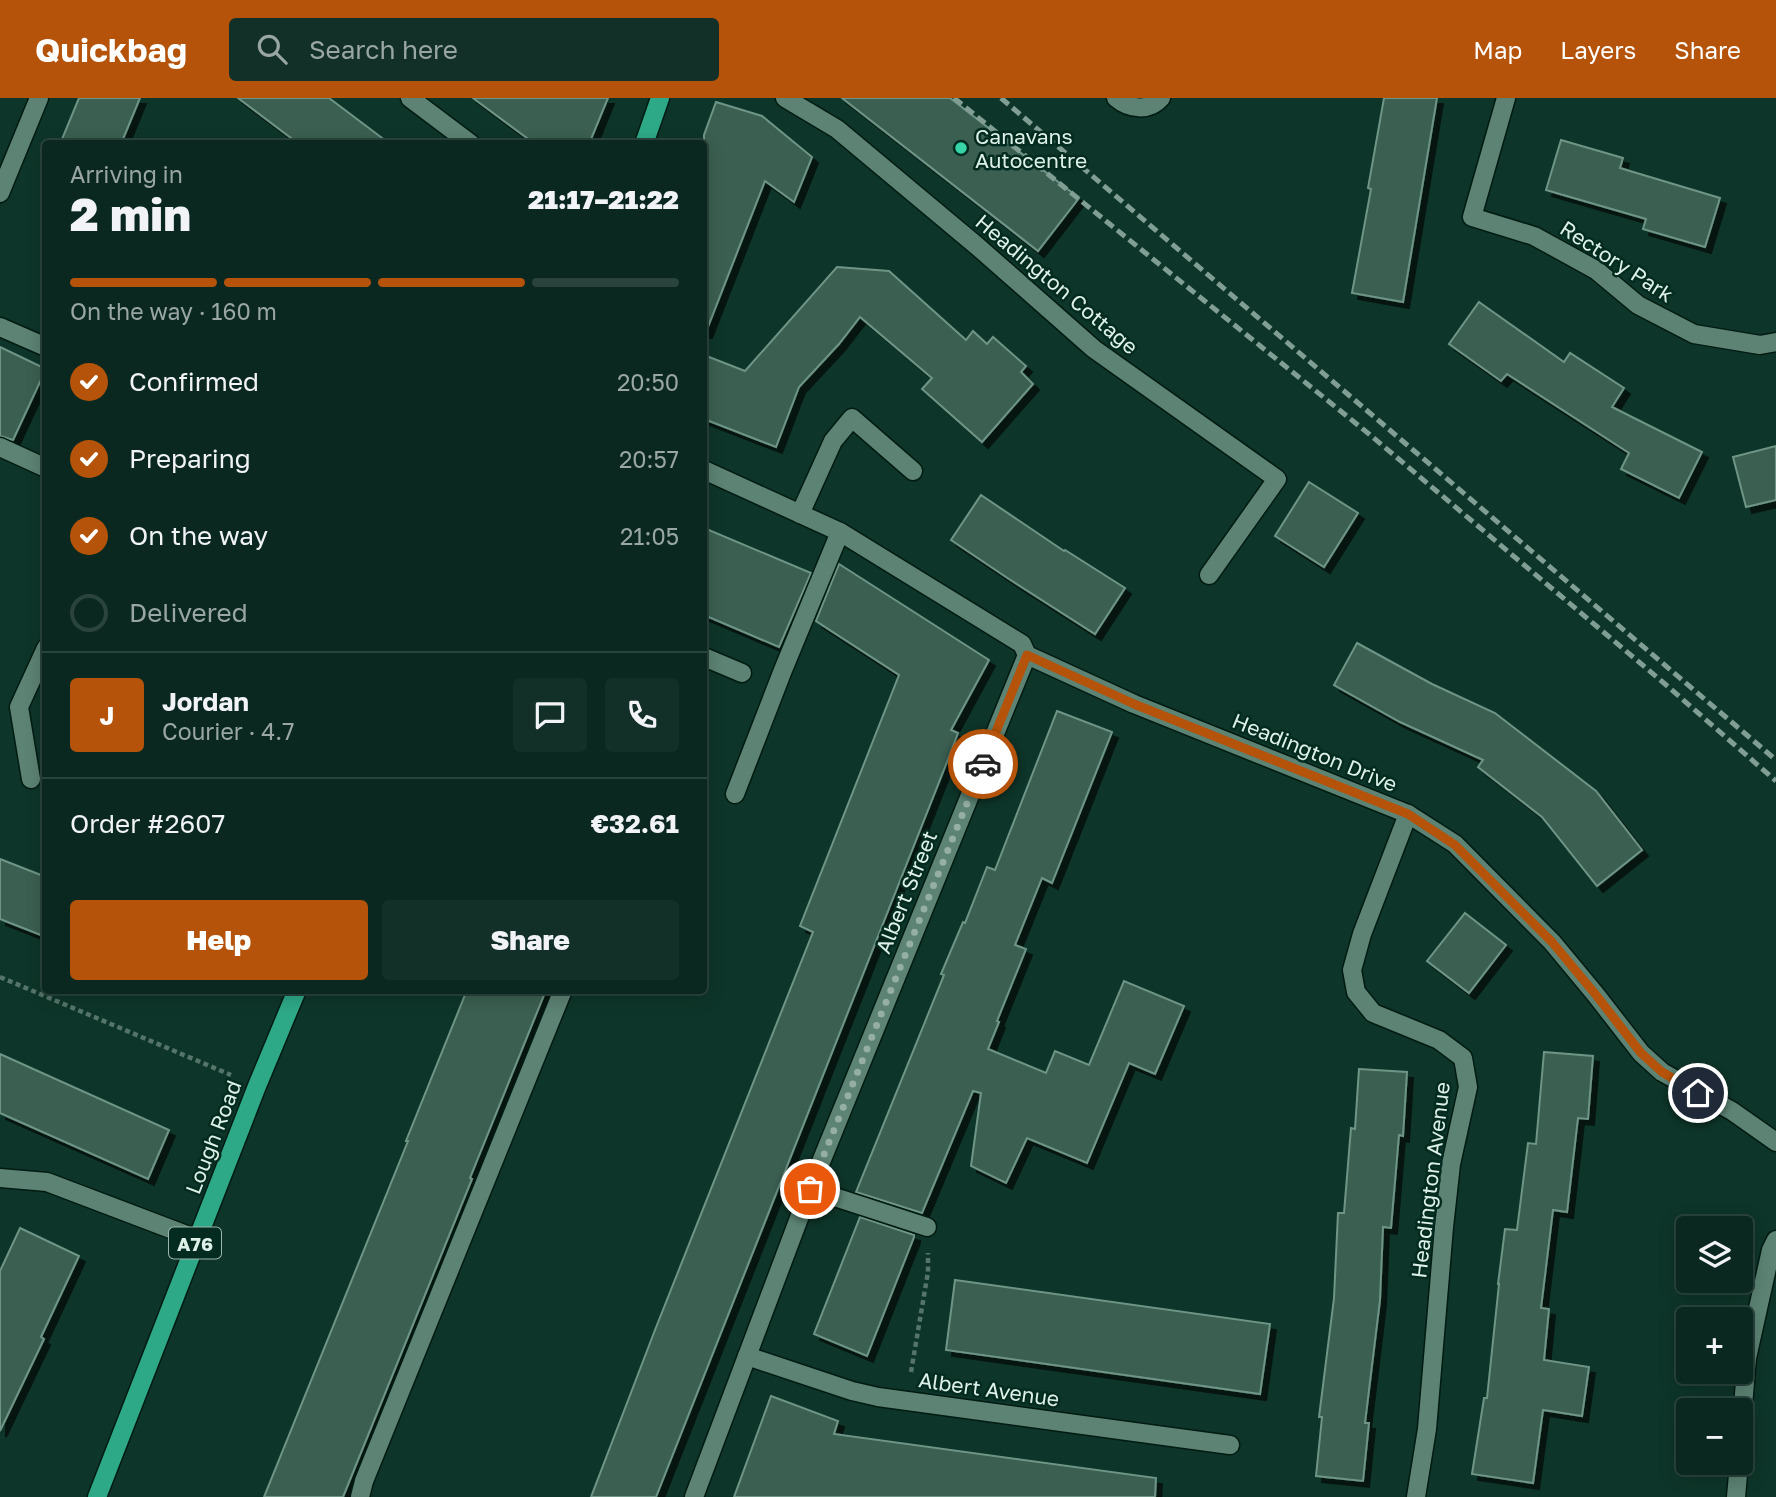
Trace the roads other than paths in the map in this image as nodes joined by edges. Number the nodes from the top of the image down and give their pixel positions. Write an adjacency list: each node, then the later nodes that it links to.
1 (39, 98): 10 (street)
2 (410, 98): 8 (street)
3 (660, 98): 9 (main road)
4 (785, 98): 20 (street, Headington Cottage)
5 (1116, 98): 6 (street)
6 (1161, 98)
7 (1506, 98): 12 (street, Rectory Park)
8 (462, 140)
9 (645, 140)
10 (0, 193)
11 (0, 327): 13 (street)
12 (1776, 342)
13 (42, 346)
14 (0, 447): 15 (street)
15 (42, 466)
16 (913, 471): 18 (street)
17 (707, 474): 18 (street)
18 (800, 514): 19 (street)
19 (840, 532): 21 (street); 26 (street)
20 (1209, 575)
21 (1027, 655): 27 (street, Headington Drive); 32 (street, Albert Street)
22 (42, 657): 25 (street)
23 (707, 658): 24 (street)
24 (742, 673)
25 (31, 779)
26 (735, 794)
27 (1408, 814): 30 (street, Headington Drive); 43 (street, Headington Avenue)
28 (295, 994): 34 (main road, Lough Road / A76)
29 (562, 994): 41 (street)
30 (1776, 1142)
31 (0, 1178): 34 (street)
32 (810, 1189): 33 (street); 36 (street, Albert Street)
33 (927, 1227)
34 (197, 1239): 40 (main road, Lough Road / A76)
35 (1776, 1240): 37 (street)
36 (747, 1356): 38 (street, Albert Avenue); 42 (street, Albert Street)
37 (1744, 1398)
38 (1230, 1445)
39 (1738, 1475): 44 (street)
40 (97, 1497)
41 (360, 1497)
42 (695, 1497)
43 (1416, 1497)
44 (1736, 1497)

